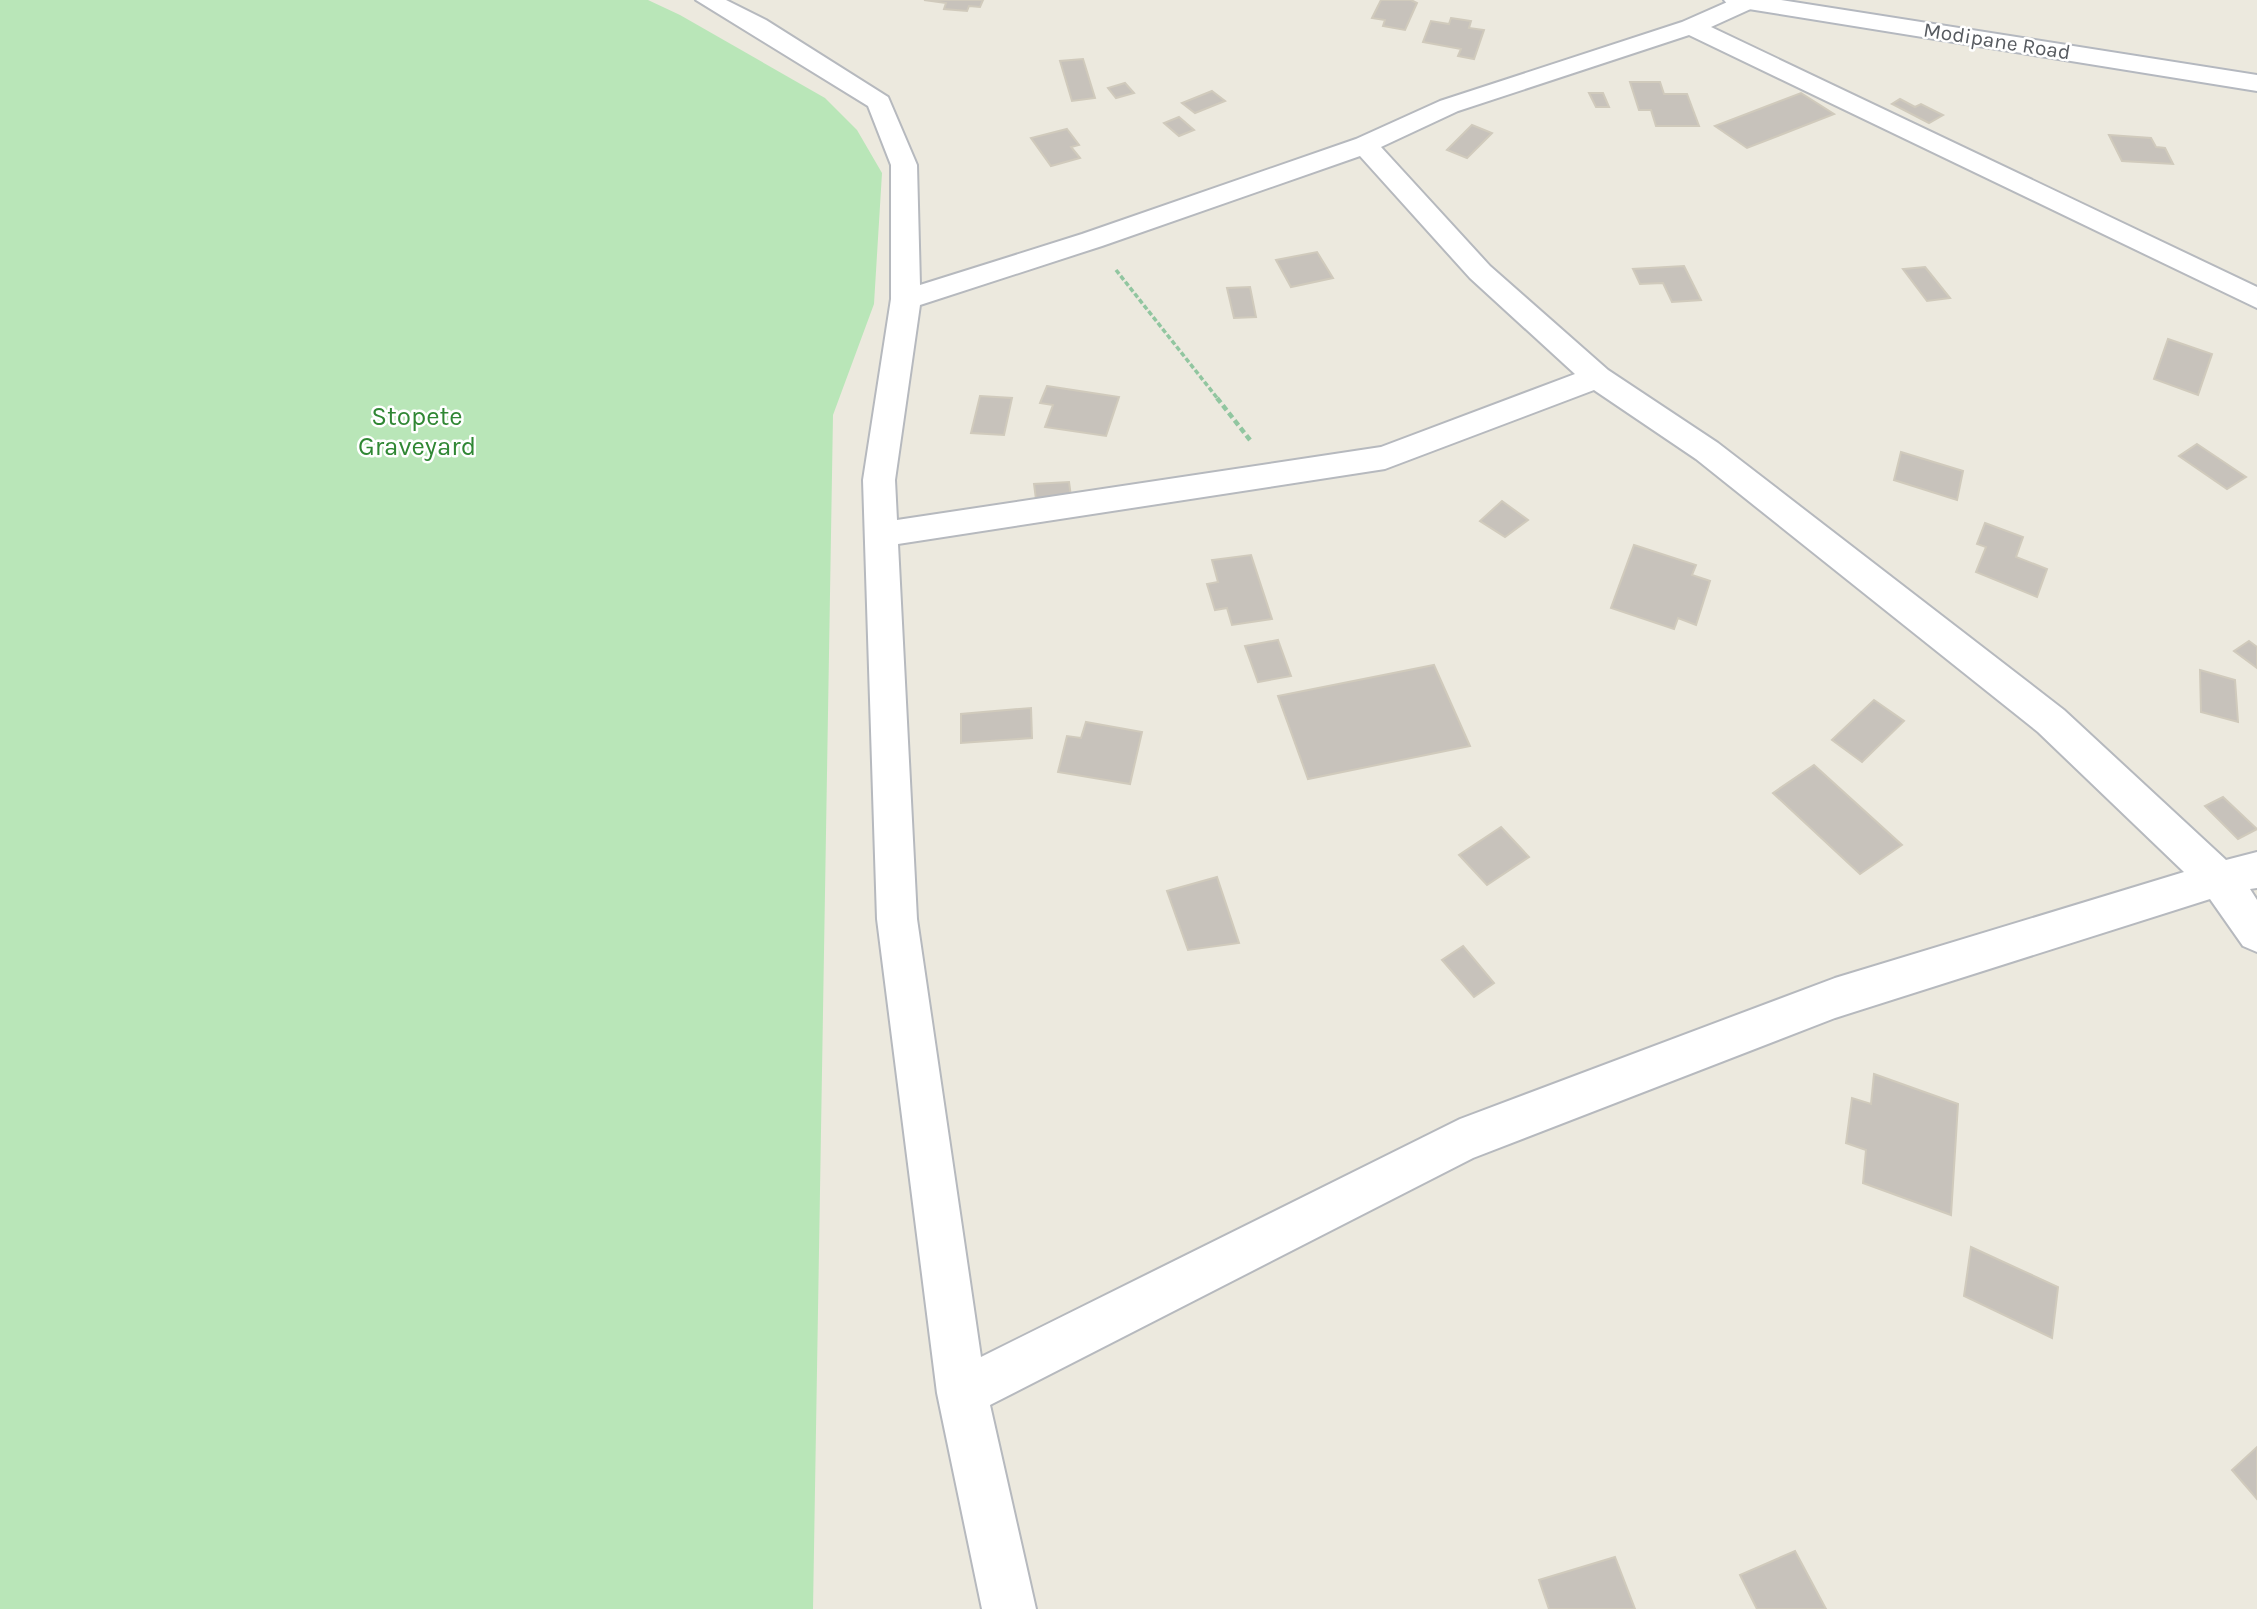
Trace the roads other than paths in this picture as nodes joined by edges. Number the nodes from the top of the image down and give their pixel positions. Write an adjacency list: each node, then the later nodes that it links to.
1 (708, 0): 6 (street)
2 (1742, 1): 3 (street); 4 (street, Modipane Road)
3 (1691, 27): 5 (street); 7 (street)
4 (2257, 83)
5 (1365, 145): 6 (street); 8 (street)
6 (906, 299): 9 (street)
7 (2257, 299)
8 (1597, 377): 9 (street); 10 (street)
9 (879, 535): 12 (street)
10 (2238, 874): 11 (street); 12 (street)
11 (2257, 933)
12 (961, 1393): 13 (street)
13 (1009, 1609)

